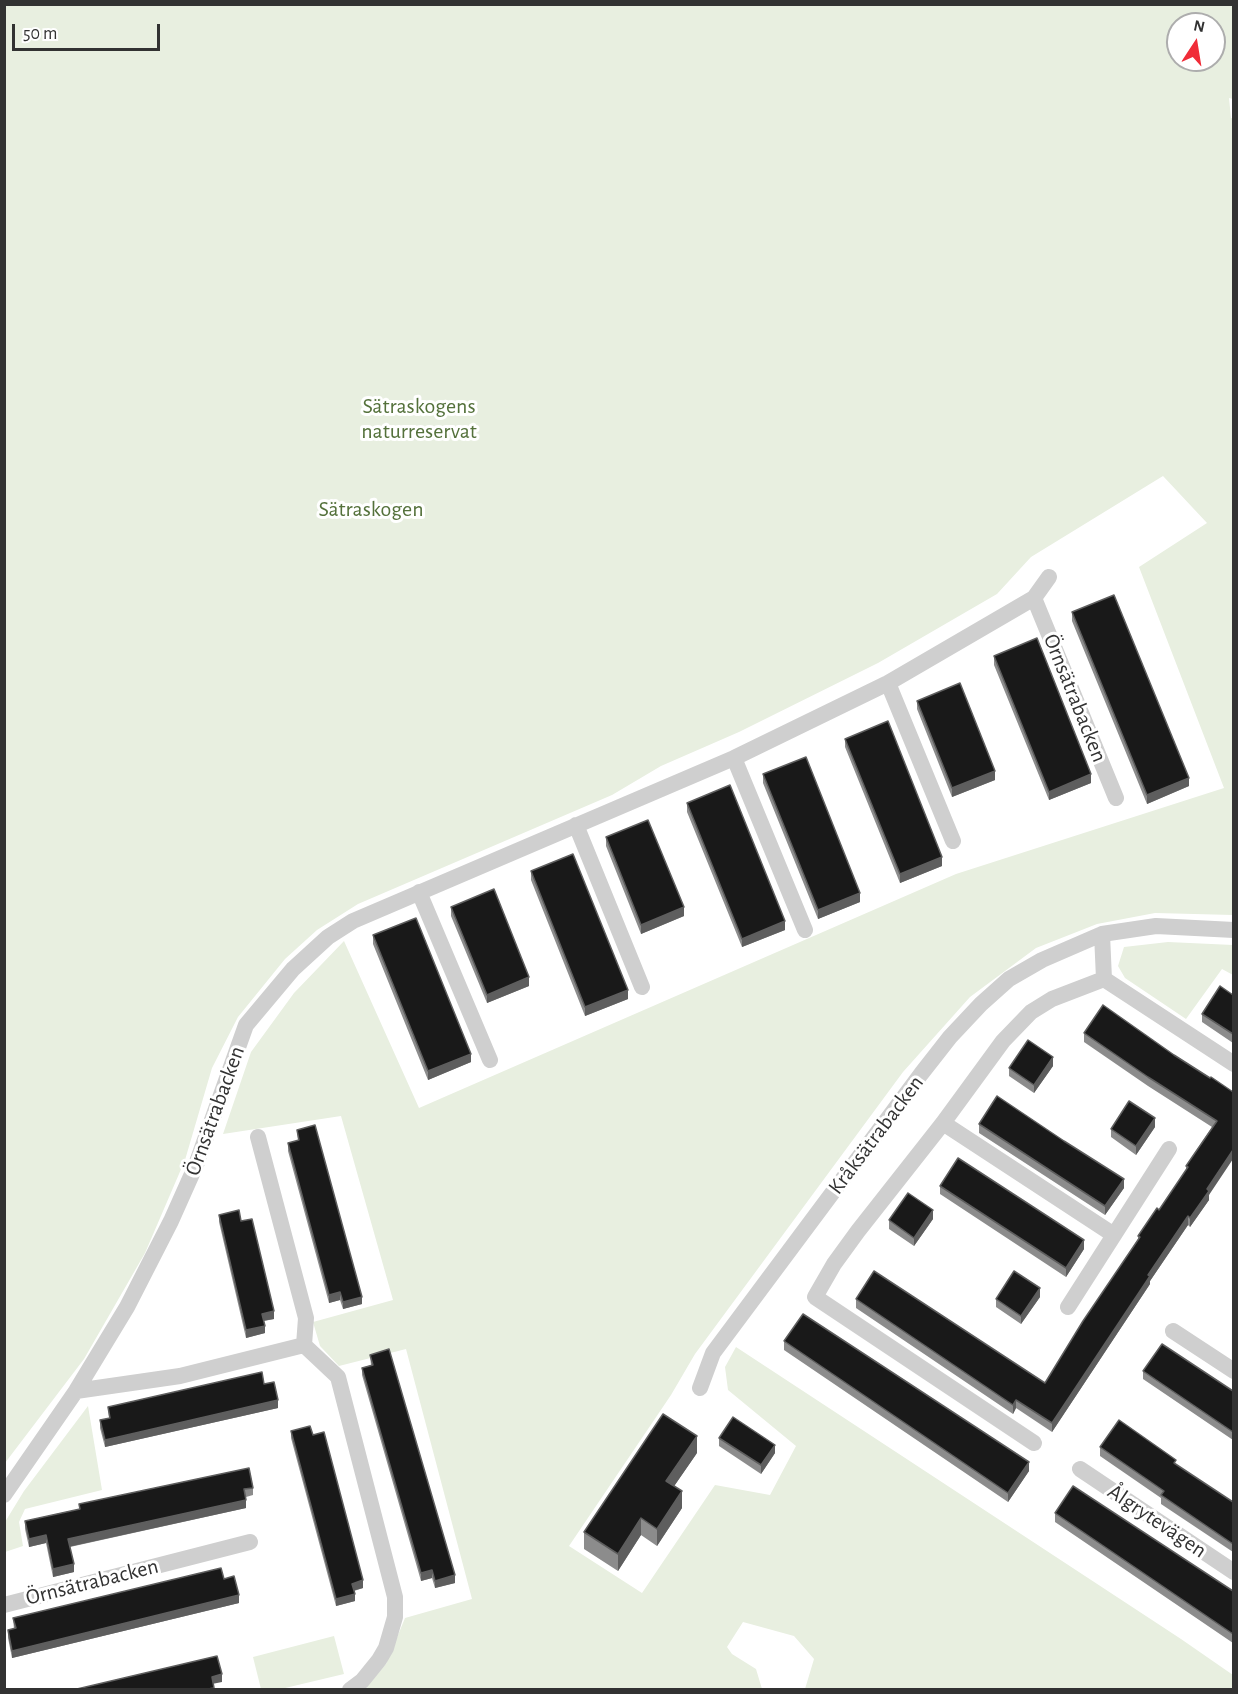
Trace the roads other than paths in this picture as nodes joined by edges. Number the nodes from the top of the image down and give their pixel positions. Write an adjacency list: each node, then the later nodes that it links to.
1 (1049, 577): 2 (street, Örnsätrabacken)
2 (1034, 598): 3 (street, Örnsätrabacken); 5 (street, Örnsätrabacken)
3 (888, 683): 4 (street, Örnsätrabacken); 7 (street)
4 (734, 758): 6 (street, Örnsätrabacken); 9 (street)
5 (1116, 798)
6 (576, 825): 8 (street, Örnsätrabacken); 13 (street)
7 (953, 841)
8 (419, 892): 14 (street); 25 (street, Örnsätrabacken)
9 (804, 930)
10 (1233, 930): 11 (street, Kråksätrabacken)
11 (1102, 934): 12 (street); 24 (street, Kråksätrabacken)
12 (1104, 979): 15 (street); 16 (street, Kråksätrabacken)
13 (642, 987)
14 (490, 1060)
15 (1233, 1064)
16 (943, 1123): 19 (street, Kråksätrabacken); 26 (street, Kråksätrabacken)
17 (258, 1137): 22 (street)
18 (1169, 1149): 19 (street)
19 (1114, 1235): 20 (street)
20 (1068, 1306)
21 (1173, 1331): 23 (street)
22 (304, 1345): 25 (street); 32 (street)
23 (1233, 1371)
24 (700, 1388)
25 (76, 1391): 28 (street, Örnsätrabacken)
26 (1034, 1443)
27 (1080, 1469): 30 (street, Ålgrytevägen)
28 (4, 1495)
29 (250, 1542): 31 (street, Örnsätrabacken)
30 (1233, 1572)
31 (4, 1605)
32 (350, 1689)

